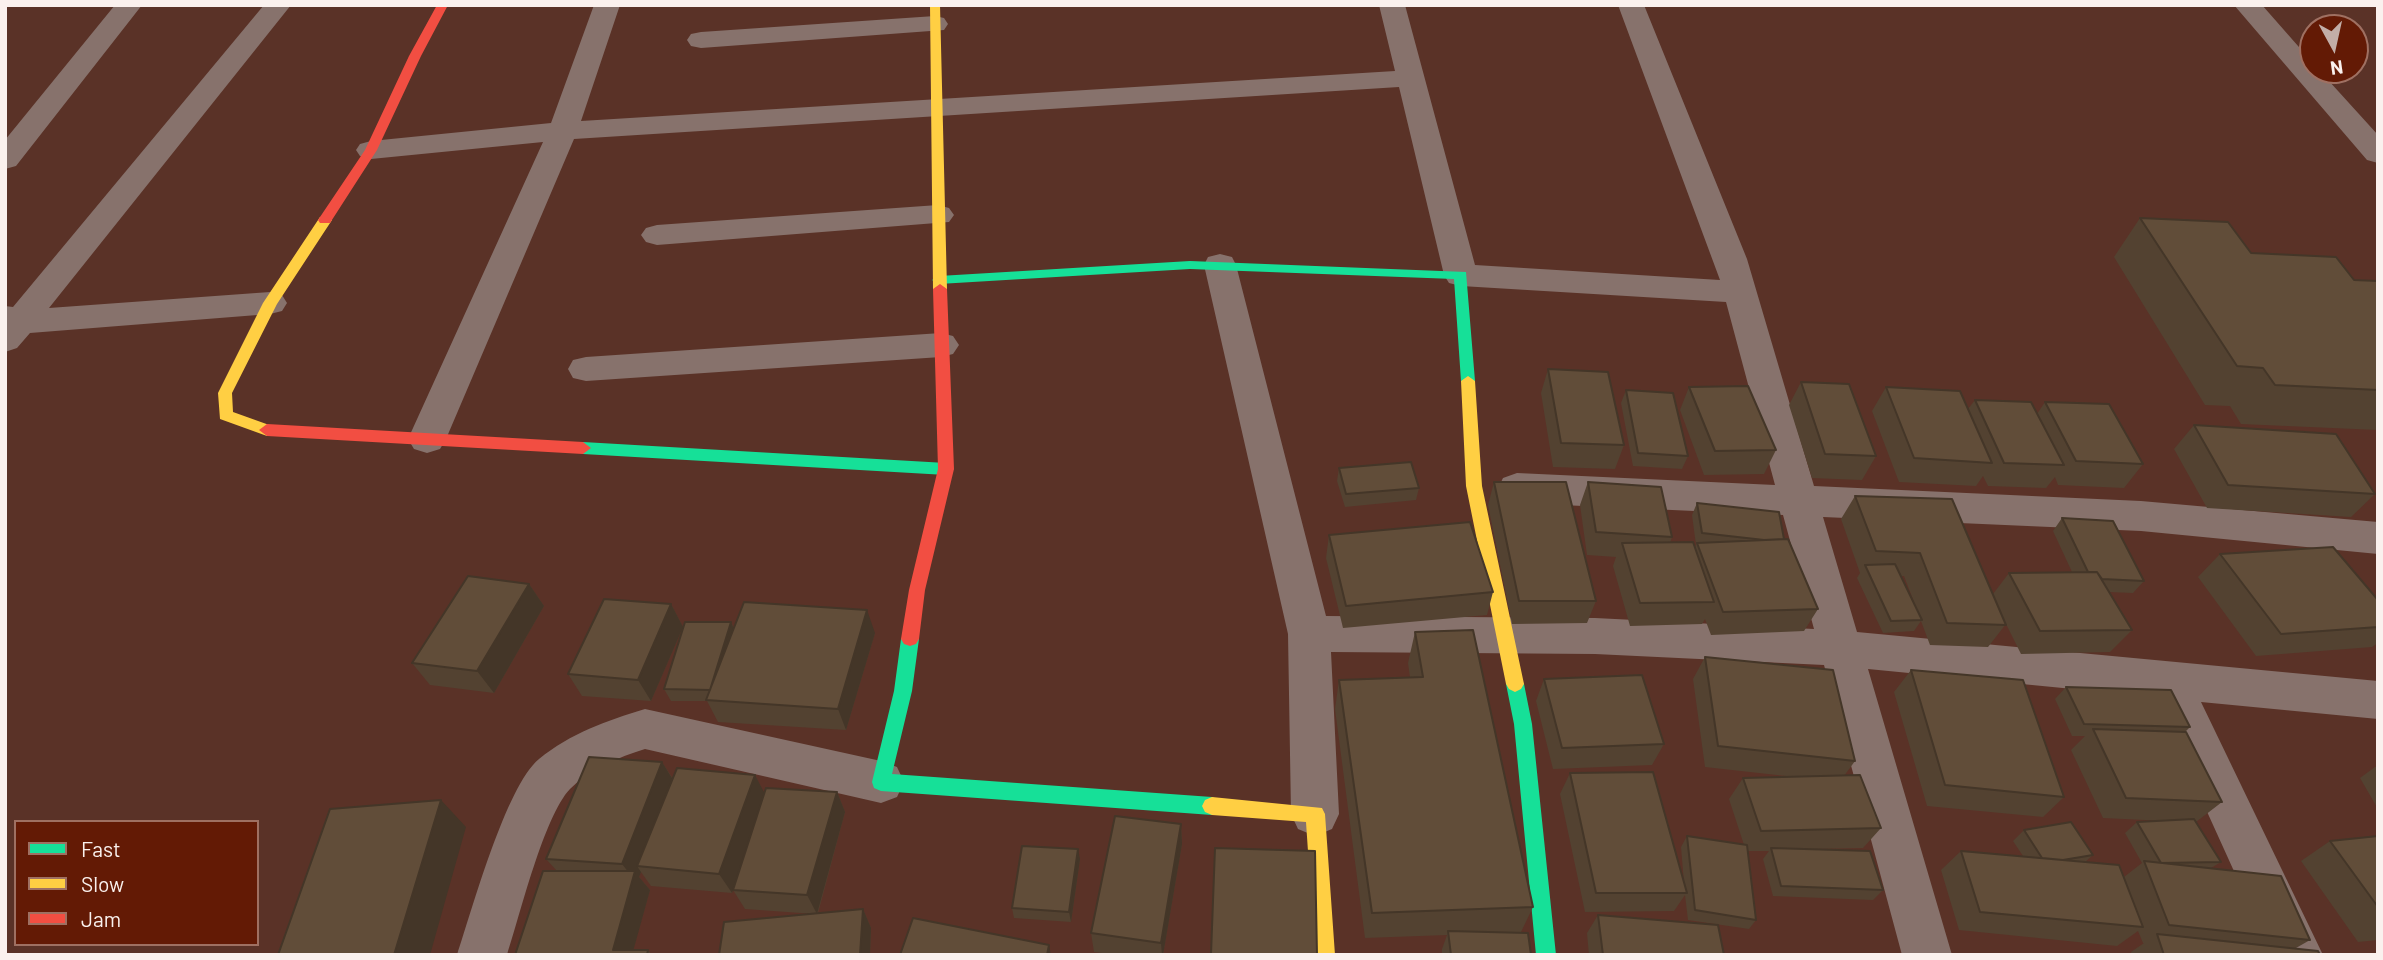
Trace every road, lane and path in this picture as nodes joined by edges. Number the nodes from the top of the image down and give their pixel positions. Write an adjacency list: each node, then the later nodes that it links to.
1 (129, 5): 15 (street)
2 (278, 5): 23 (street)
3 (443, 5): 13 (street)
4 (607, 5): 12 (street)
5 (1392, 5): 10 (street)
6 (1631, 5): 21 (street)
7 (2247, 5): 14 (street)
8 (935, 15): 9 (street); 11 (street)
9 (701, 40)
10 (1411, 78): 11 (street); 19 (street)
11 (936, 107): 12 (street); 16 (street)
12 (563, 131): 13 (street); 26 (street)
13 (371, 150): 22 (street)
14 (2378, 154)
15 (5, 160)
16 (938, 215): 17 (street); 20 (street)
17 (657, 235)
18 (1220, 265): 19 (street); 20 (street); 31 (street)
19 (1461, 275): 21 (street); 28 (street)
20 (939, 280): 24 (street)
21 (1740, 292): 29 (street)
22 (270, 303): 23 (street); 26 (street)
23 (11, 326)
24 (941, 345): 25 (street); 27 (street)
25 (586, 369)
26 (428, 439): 27 (street)
27 (946, 469): 36 (street)
28 (1474, 486): 29 (street); 32 (street)
29 (1798, 501): 30 (street); 33 (street)
30 (2378, 538)
31 (1310, 634): 32 (street); 37 (street)
32 (1503, 634): 33 (street); 40 (street)
33 (1839, 648): 34 (street); 41 (street)
34 (2170, 682): 35 (street); 42 (street)
35 (2378, 700)
36 (881, 782): 37 (street); 38 (street)
37 (1315, 814): 39 (street)
38 (482, 955)
39 (1325, 955)
40 (1546, 955)
41 (1927, 955)
42 (2298, 955)

